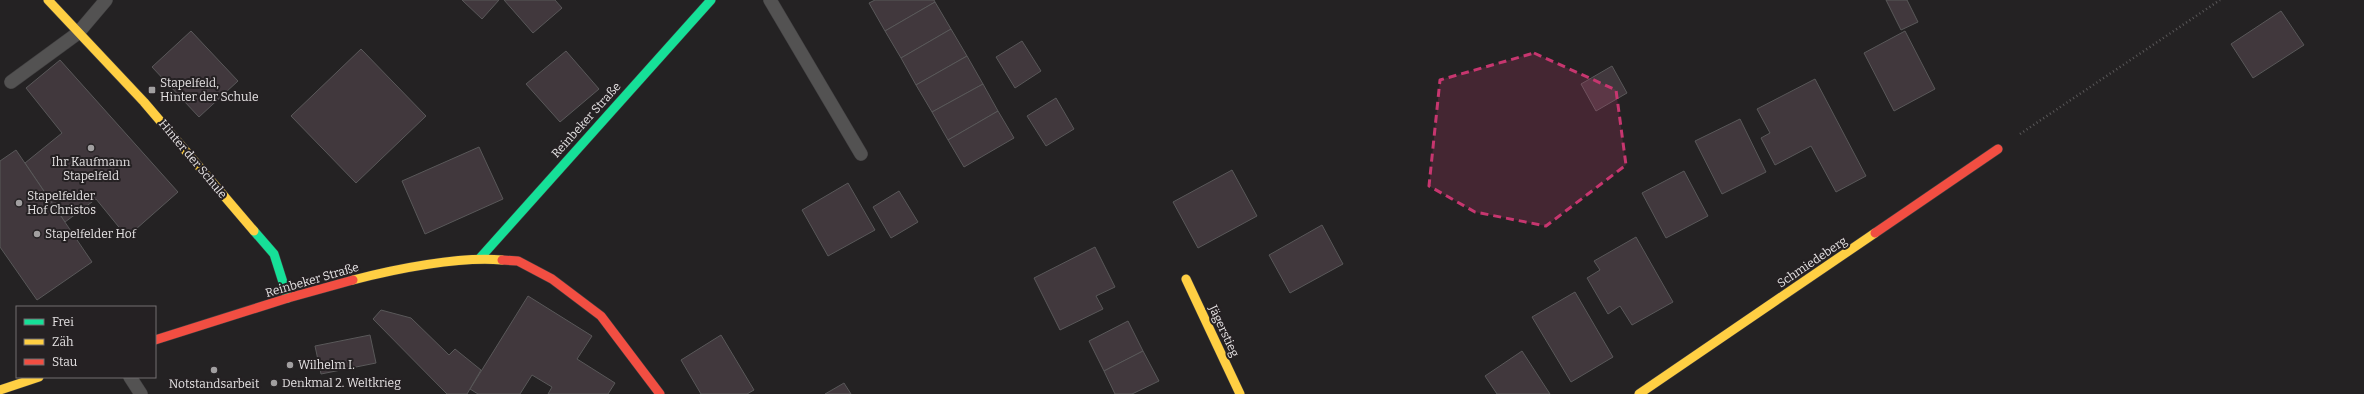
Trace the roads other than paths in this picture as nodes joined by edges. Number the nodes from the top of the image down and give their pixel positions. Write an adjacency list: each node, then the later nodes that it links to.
1 (48, 0): 5 (street, Hinter der Schule)
2 (106, 0): 5 (lane)
3 (711, 0): 9 (street, Reinbeker Straße)
4 (770, 0): 8 (lane)
5 (78, 33): 6 (lane); 11 (street, Hinter der Schule)
6 (11, 82)
7 (1998, 149): 19 (street, Schmiedeberg)
8 (861, 154)
9 (480, 258): 11 (street, Reinbeker Straße); 17 (street, Reinbeker Straße)
10 (1186, 279): 18 (street, Jägerstieg)
11 (288, 298): 12 (street, Reinbeker Straße)
12 (156, 340)
13 (36, 378): 15 (street)
14 (131, 378): 16 (lane)
15 (0, 390)
16 (141, 394)
17 (660, 394)
18 (1240, 394)
19 (1639, 394)

